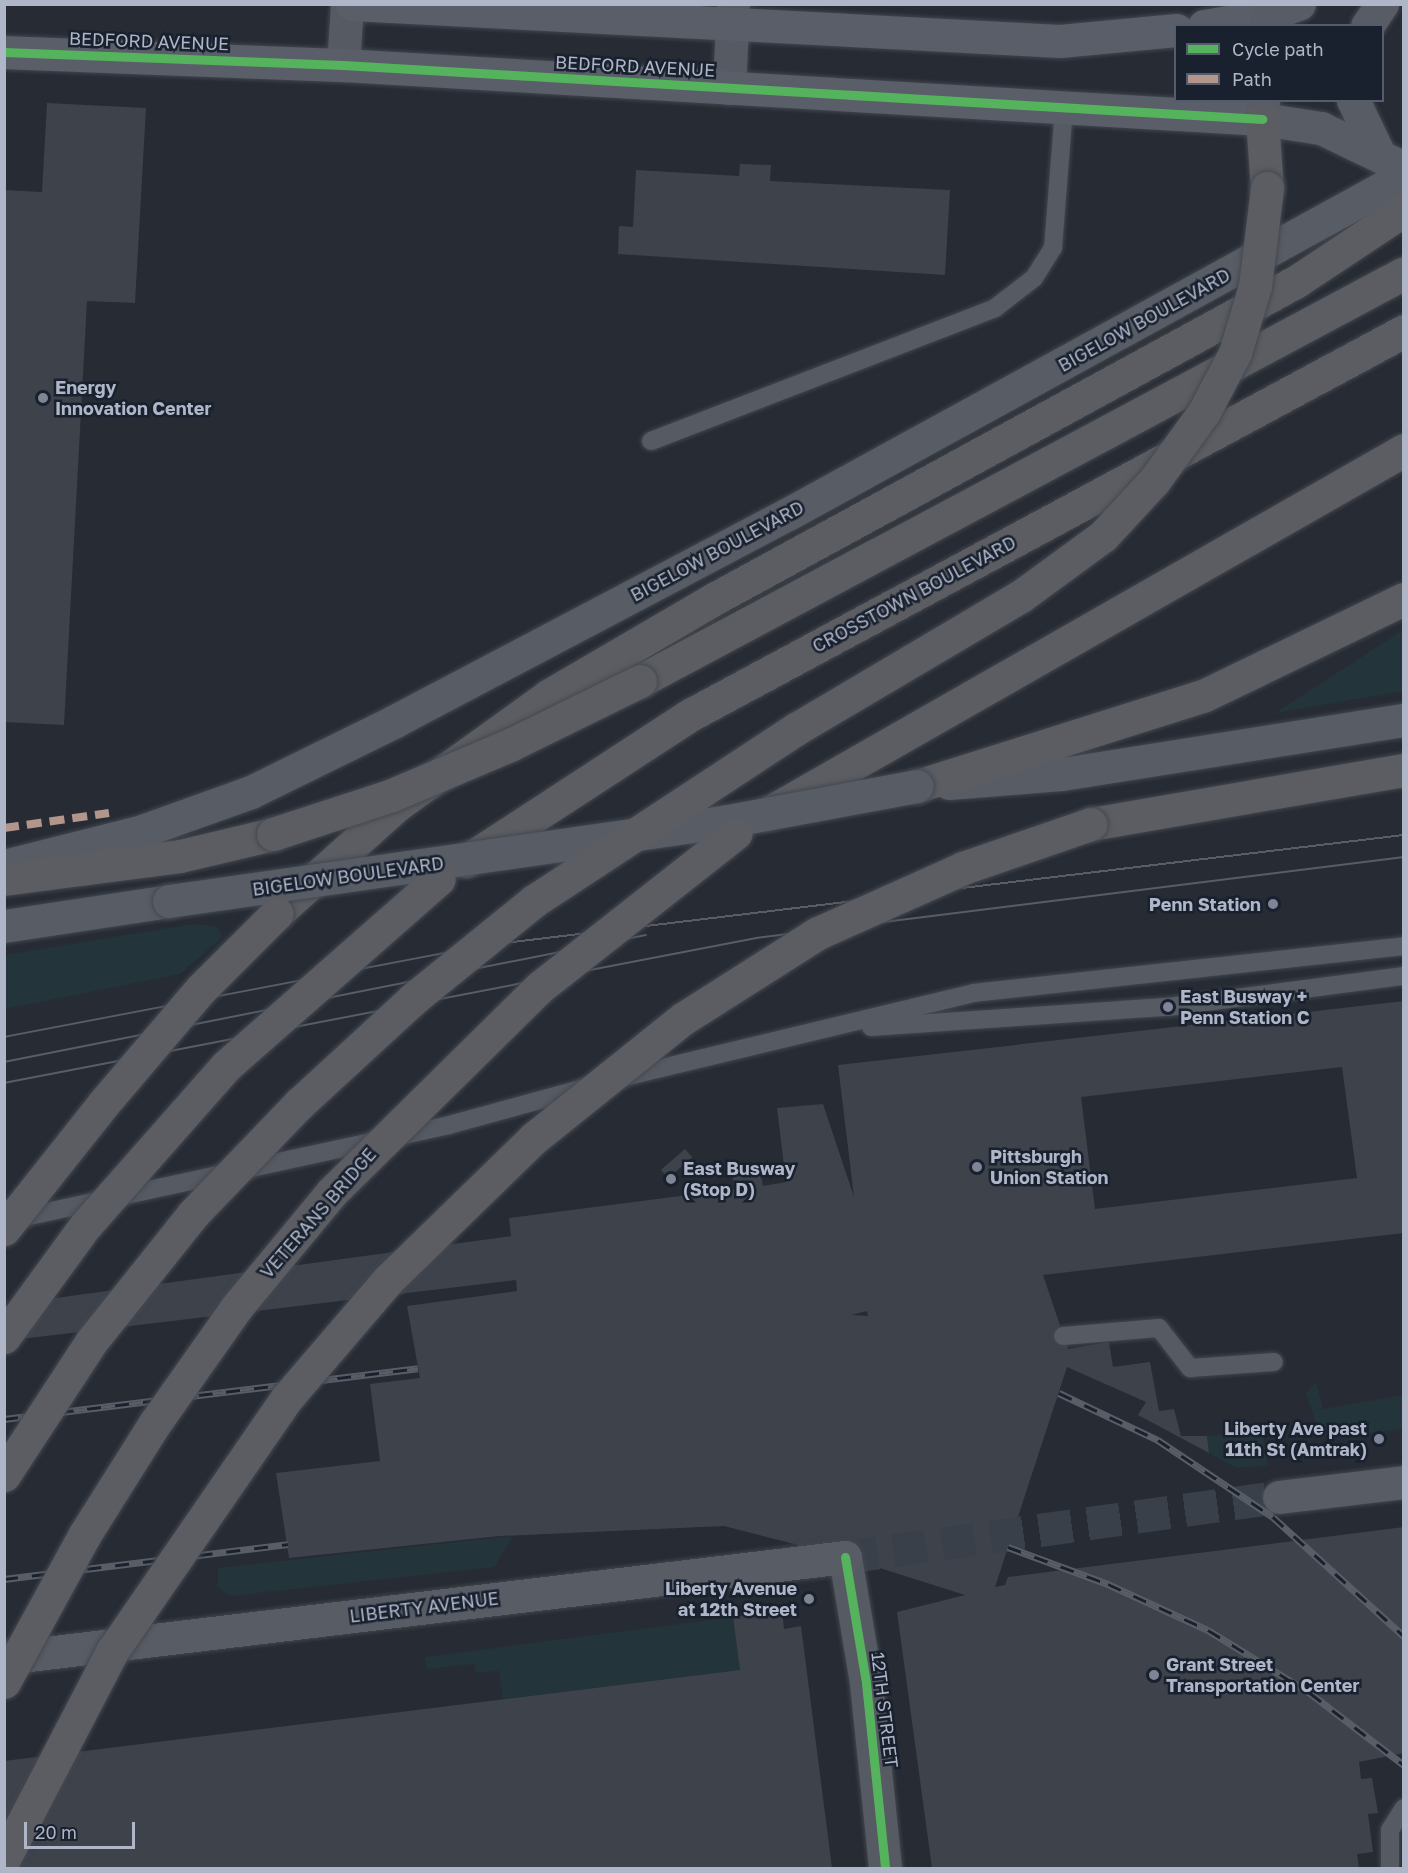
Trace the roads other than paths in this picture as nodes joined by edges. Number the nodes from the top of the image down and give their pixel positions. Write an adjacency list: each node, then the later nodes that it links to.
1 (347, 4): 11 (street)
2 (352, 4): 5 (street)
3 (1299, 4): 6 (main road)
4 (1382, 4): 8 (main road)
5 (733, 15): 9 (street); 12 (street)
6 (1268, 15): 7 (street)
7 (1216, 24)
8 (1368, 24)
9 (1174, 30)
10 (4, 52): 11 (street, BEDFORD AVENUE)
11 (343, 65): 12 (street, BEDFORD AVENUE)
12 (729, 88): 14 (street, BEDFORD AVENUE)
13 (1354, 102): 16 (main road)
14 (1064, 108): 15 (street, BEDFORD AVENUE); 21 (lane)
15 (1263, 110): 16 (main road, BEDFORD AVENUE); 38 (highway, bridge)
16 (1391, 161)
17 (1404, 176): 27 (main road, BIGELOW BOULEVARD)
18 (1404, 210): 34 (highway, bridge)
19 (1404, 273): 28 (highway, bridge)
20 (1404, 331): 36 (highway, CROSSTOWN BOULEVARD, bridge)
21 (651, 441)
22 (1404, 450): 43 (highway, VETERANS BRIDGE, bridge)
23 (1404, 599): 26 (highway)
24 (1404, 720): 26 (main road, BIGELOW BOULEVARD)
25 (1404, 770): 45 (highway, bridge)
26 (917, 786): 29 (main road, BIGELOW BOULEVARD, bridge)
27 (4, 866)
28 (4, 879)
29 (4, 926)
30 (1404, 946): 32 (lane)
31 (1404, 976): 32 (lane)
32 (837, 1028): 33 (lane)
33 (4, 1221)
34 (4, 1229)
35 (1064, 1336): 37 (lane)
36 (4, 1337)
37 (1274, 1362)
38 (4, 1475)
39 (1404, 1482): 40 (main road)
40 (1279, 1497)
41 (845, 1557): 42 (main road, LIBERTY AVENUE); 46 (street, 12TH STREET)
42 (4, 1658)
43 (4, 1682)
44 (1404, 1808): 47 (lane)
45 (4, 1859)
46 (885, 1869)
47 (1390, 1869)

